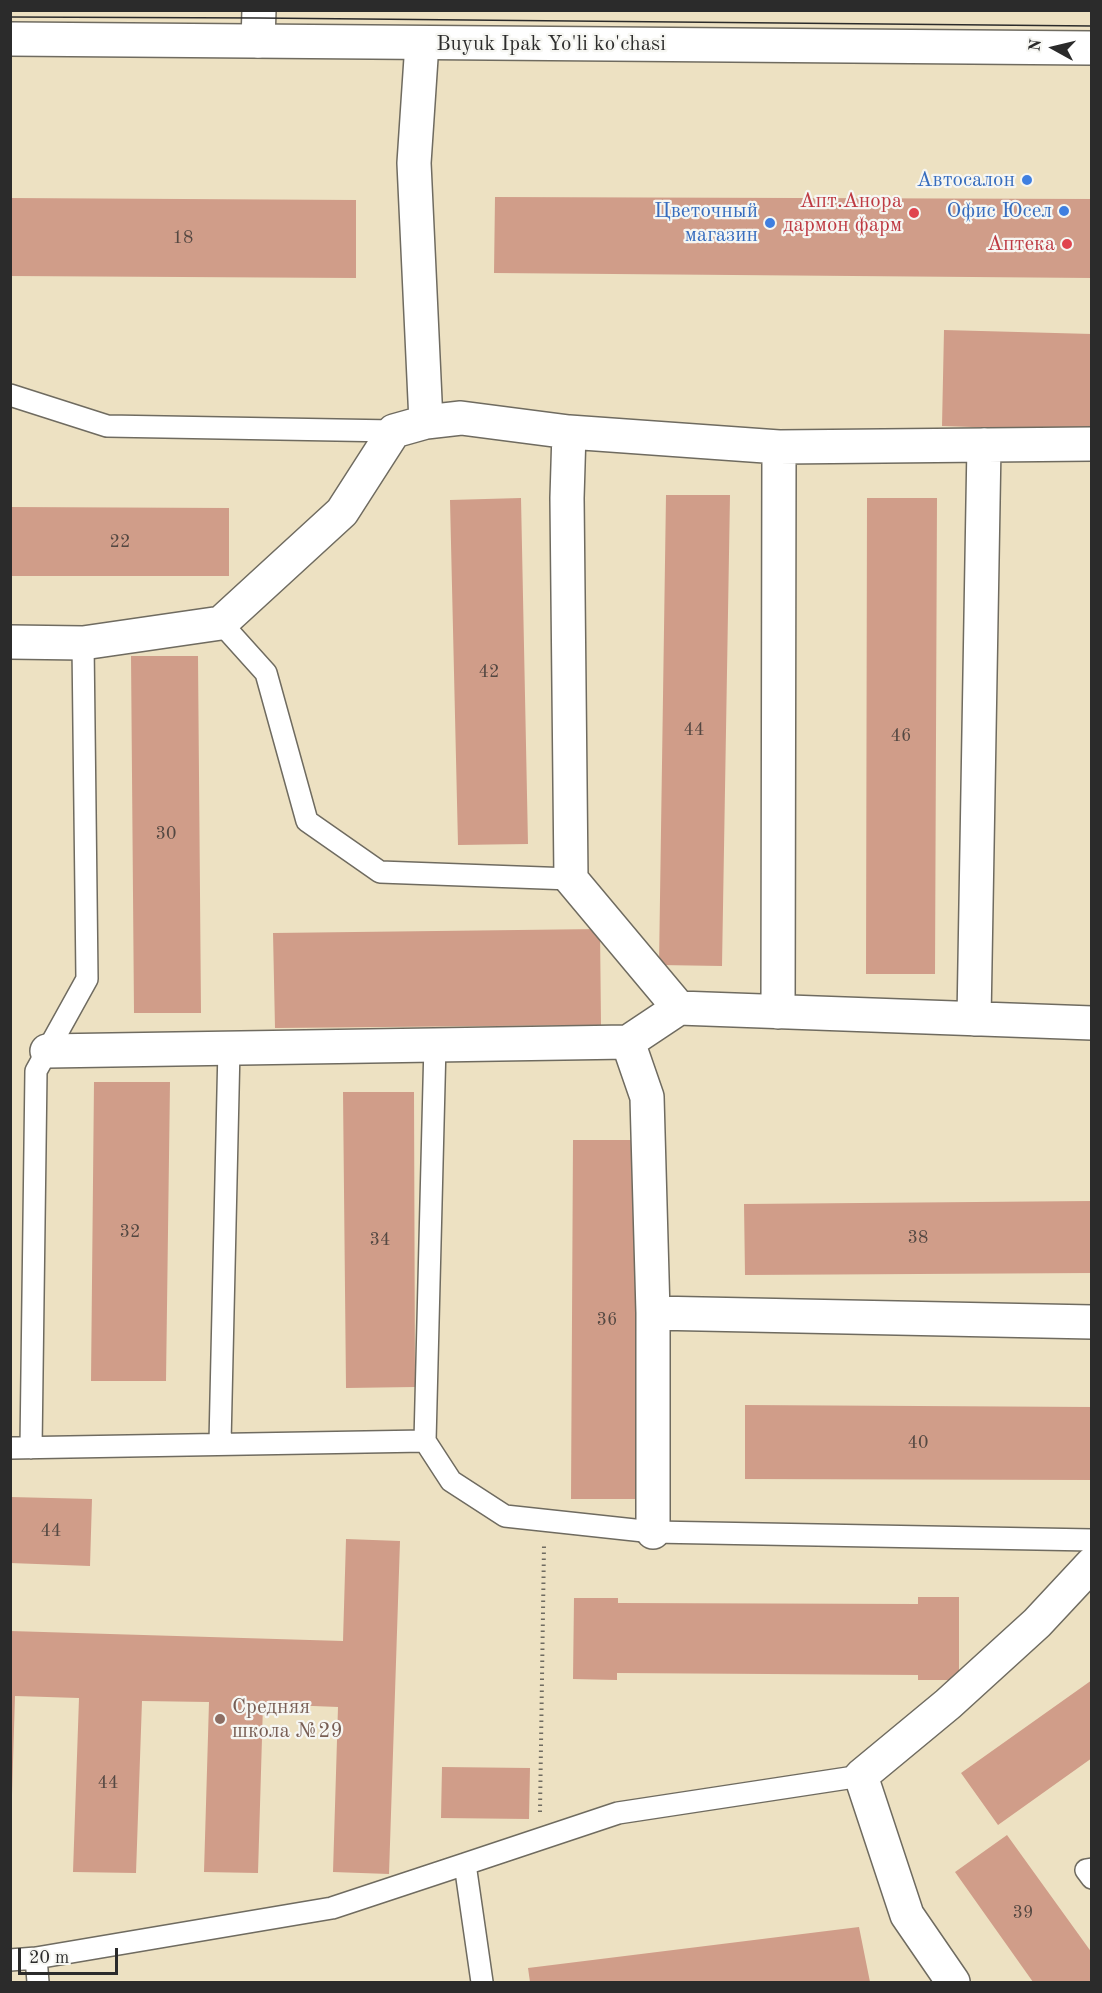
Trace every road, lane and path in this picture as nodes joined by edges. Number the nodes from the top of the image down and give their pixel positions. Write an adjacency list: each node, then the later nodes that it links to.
1 (258, 26): 2 (street, Buyuk Ipak Yo'li ko'chasi); 3 (street, Buyuk Ipak Yo'li ko'chasi)
2 (10, 39)
3 (422, 43): 4 (street, Buyuk Ipak Yo'li ko'chasi); 6 (street)
4 (1092, 48)
5 (10, 395): 7 (lane)
6 (426, 422): 7 (street); 8 (street)
7 (394, 431): 12 (street)
8 (569, 432): 11 (street); 15 (street)
9 (1092, 444): 10 (street)
10 (984, 445): 11 (street); 18 (street)
11 (779, 447): 17 (street)
12 (221, 623): 14 (street); 15 (lane)
13 (10, 642): 14 (street)
14 (84, 643): 23 (lane)
15 (571, 879): 16 (street)
16 (678, 1008): 17 (street); 20 (street)
17 (778, 1012): 18 (street)
18 (974, 1019): 19 (street)
19 (1092, 1023)
20 (628, 1042): 21 (street); 24 (street)
21 (435, 1044): 22 (street); 26 (lane)
22 (229, 1048): 23 (street); 27 (lane)
23 (47, 1051): 28 (lane)
24 (653, 1313): 25 (street); 30 (street)
25 (1092, 1322)
26 (425, 1441): 27 (lane); 29 (lane)
27 (220, 1443): 28 (lane)
28 (21, 1448)
29 (545, 1520): 30 (lane); 34 (path)
30 (653, 1532): 31 (lane)
31 (1092, 1540)
32 (1092, 1564): 33 (street)
33 (861, 1776): 34 (lane); 42 (street)
34 (540, 1839): 35 (lane)
35 (465, 1864): 38 (lane); 41 (lane)
36 (1092, 1869): 37 (lane)
37 (1092, 1878)
38 (36, 1958): 39 (lane); 40 (lane)
39 (10, 1960)
40 (38, 1983)
41 (482, 1983)
42 (953, 1983)

